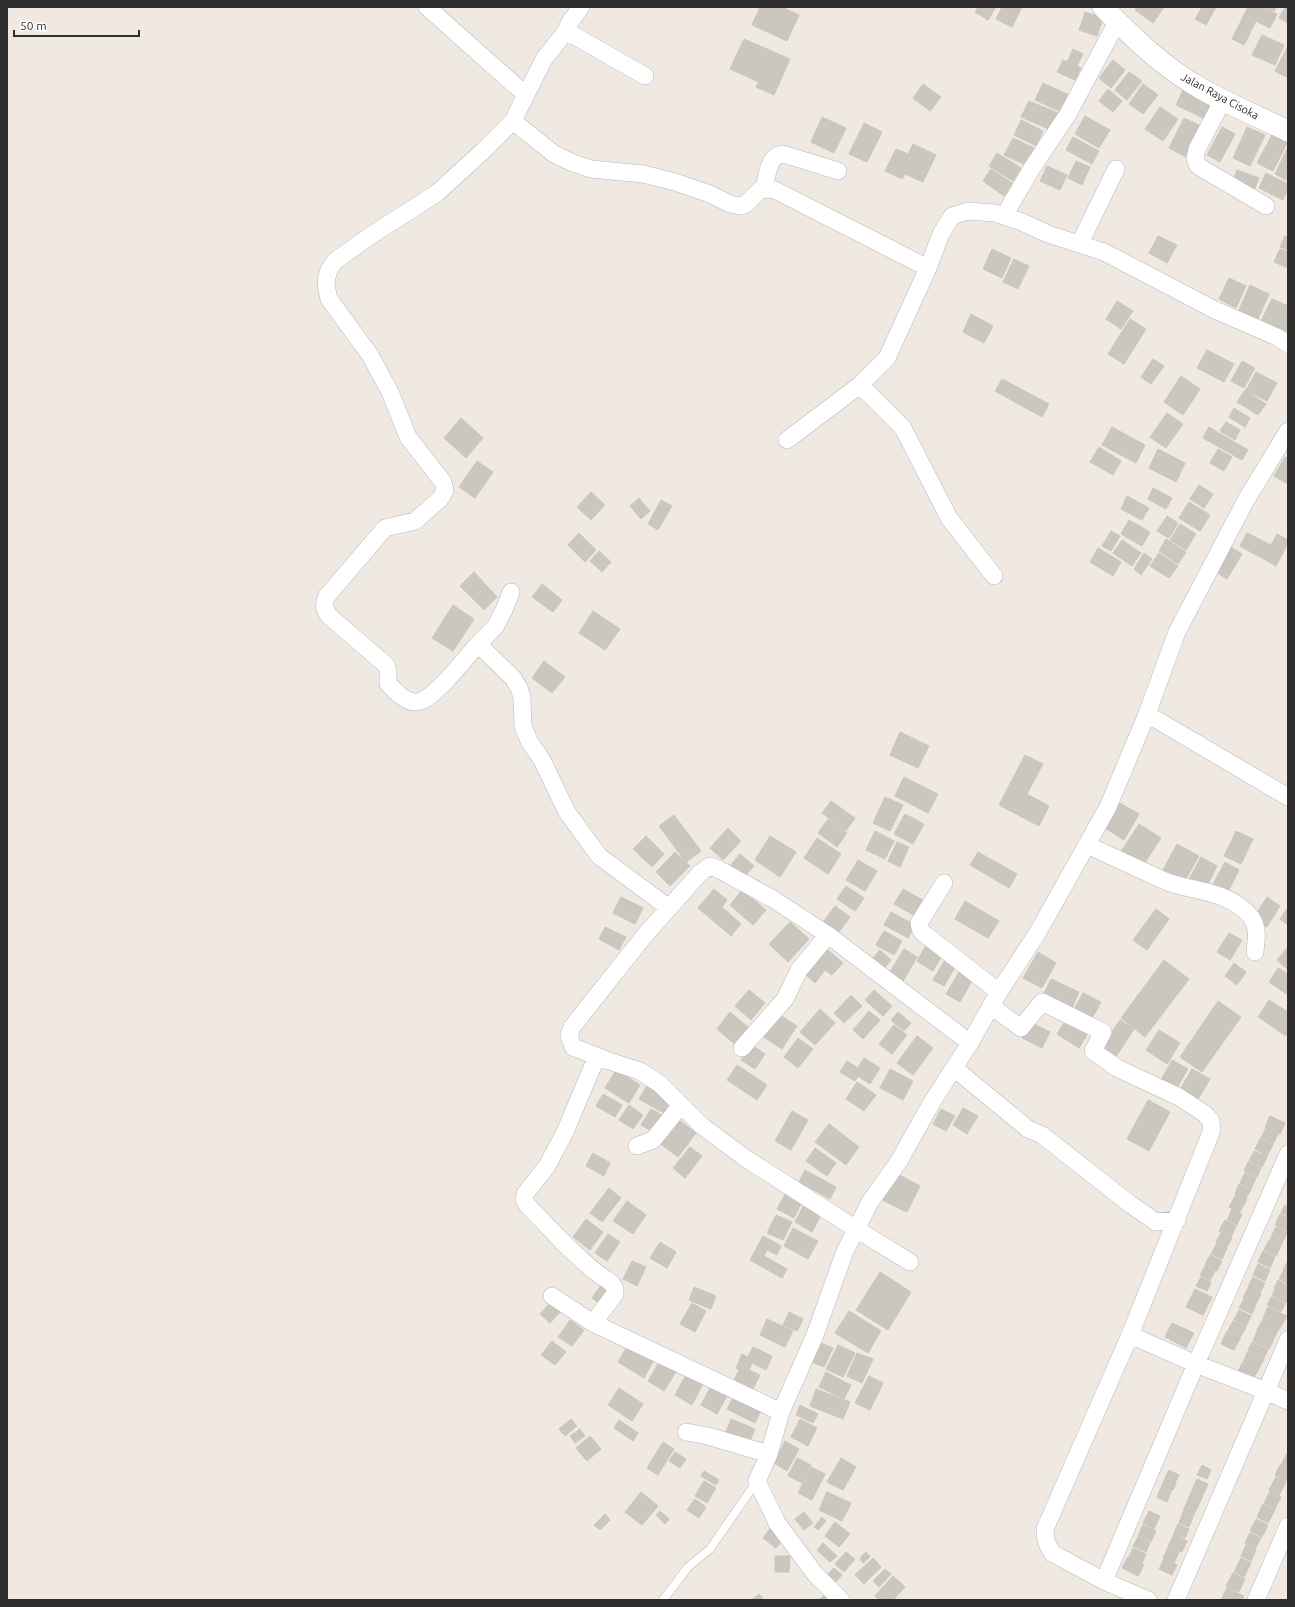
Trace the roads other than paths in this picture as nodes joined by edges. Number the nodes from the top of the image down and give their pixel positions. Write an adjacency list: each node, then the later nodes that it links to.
1 (427, 7): 7 (street)
2 (581, 7): 5 (street)
3 (1103, 7): 4 (street, Jalan Raya Cisoka)
4 (1117, 22): 8 (street, Jalan Raya Cisoka); 15 (street)
5 (566, 31): 6 (street); 7 (street)
6 (645, 76)
7 (526, 95): 9 (street)
8 (1223, 100): 10 (street, Jalan Raya Cisoka); 14 (street)
9 (513, 121): 13 (street); 24 (street)
10 (1288, 131)
11 (1116, 169): 16 (street)
12 (838, 171): 13 (street)
13 (764, 189): 17 (street)
14 (1266, 206)
15 (1004, 216): 16 (street); 17 (street)
16 (1080, 243): 18 (street)
17 (928, 268): 19 (street)
18 (1288, 344)
19 (860, 385): 21 (street); 22 (street)
20 (1288, 431): 25 (street)
21 (787, 440)
22 (994, 576)
23 (511, 592): 24 (street)
24 (478, 644): 29 (street)
25 (1147, 714): 26 (street); 27 (street)
26 (1288, 797)
27 (1087, 845): 31 (street); 32 (street)
28 (944, 883): 32 (street)
29 (669, 908): 30 (street); 35 (street)
30 (828, 935): 33 (street); 34 (street)
31 (1255, 952)
32 (995, 999): 33 (street); 40 (street)
33 (970, 1042): 36 (street)
34 (742, 1048)
35 (597, 1056): 37 (street); 44 (street)
36 (954, 1068): 40 (street); 41 (street)
37 (681, 1105): 38 (street); 41 (street)
38 (637, 1146)
39 (1288, 1154): 47 (street)
40 (1177, 1220): 45 (street)
41 (856, 1230): 42 (street); 50 (street)
42 (910, 1262)
43 (552, 1296): 44 (street)
44 (593, 1323): 50 (street)
45 (1130, 1335): 47 (street); 55 (street)
46 (1288, 1340): 48 (street)
47 (1196, 1364): 48 (street); 55 (street)
48 (1266, 1391): 49 (street); 59 (street)
49 (1288, 1401)
50 (781, 1412): 52 (street)
51 (686, 1432): 52 (street)
52 (769, 1454): 53 (street)
53 (757, 1481): 56 (lane); 57 (street)
54 (1288, 1526): 60 (street)
55 (1104, 1581): 58 (street)
56 (663, 1600)
57 (840, 1600)
58 (1148, 1600)
59 (1176, 1600)
60 (1256, 1600)

